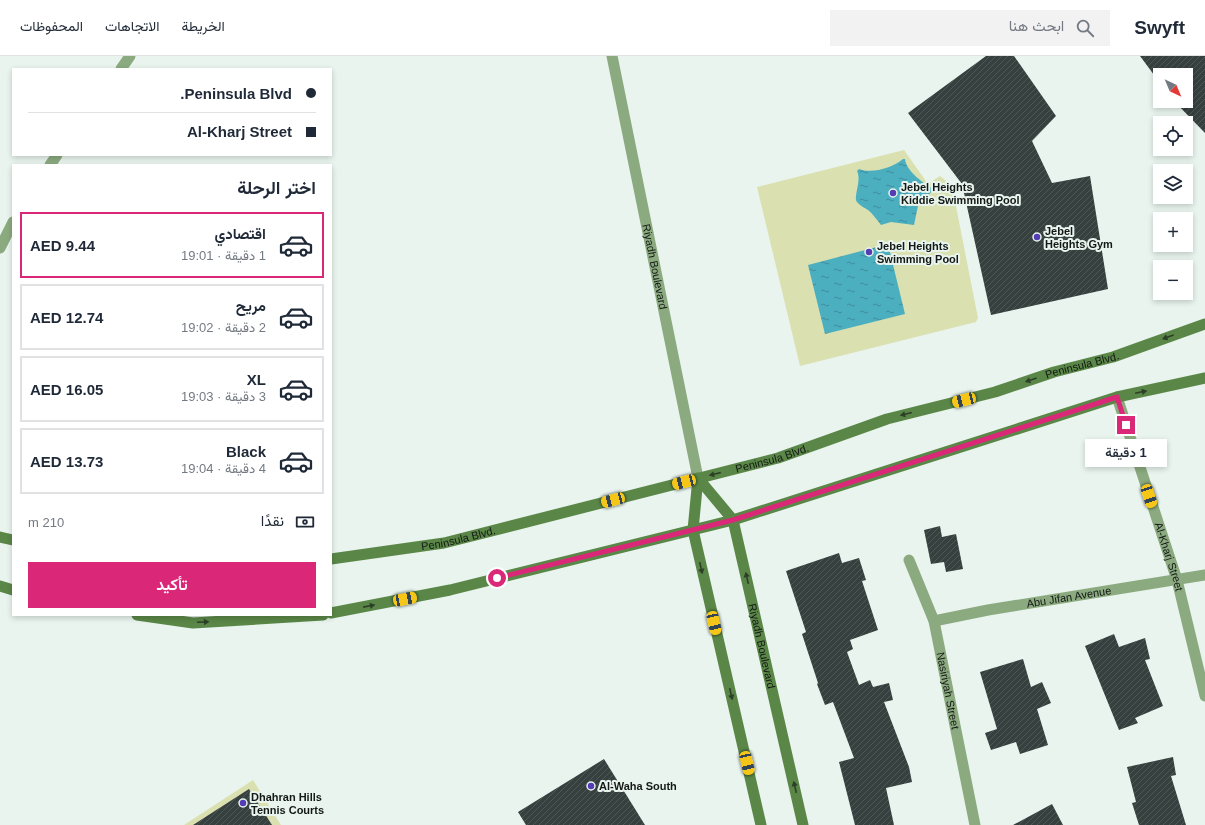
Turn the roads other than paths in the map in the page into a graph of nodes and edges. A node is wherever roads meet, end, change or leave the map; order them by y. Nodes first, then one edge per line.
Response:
1 (130, 56) edge
2 (612, 56) edge
3 (122, 68) edge
4 (12, 224) edge
5 (0, 248) edge
6 (1205, 324) edge
7 (1205, 378) edge
8 (1117, 397) junction
9 (698, 478) junction
10 (733, 520) junction
11 (692, 530) junction
12 (0, 537) edge
13 (12, 540) edge
14 (332, 559) edge
15 (909, 560) dead end
16 (1205, 575) edge
17 (1176, 580) junction
18 (0, 586) edge
19 (12, 590) edge
20 (332, 614) edge
21 (144, 616) edge
22 (307, 616) edge
23 (934, 621) junction
24 (1205, 696) edge
25 (761, 825) edge
26 (803, 825) edge
27 (975, 825) edge

1 - 3 street
2 - 9 street, Riyadh Boulevard
4 - 5 street
6 -> 9 main road, Peninsula Blvd.
8 -> 7 main road
8 - 10 main road
8 - 17 street, Al-Kharj Street
9 - 10 main road, Riyadh Boulevard
9 - 11 main road, Riyadh Boulevard
9 - 14 main road, Peninsula Blvd.
10 - 11 main road
26 -> 10 main road, Riyadh Boulevard
20 -> 11 main road
11 -> 25 main road, Riyadh Boulevard
12 - 13 main road
15 - 23 street, Nasiriyah Street
16 - 17 street, Abu Jifan Avenue
17 - 23 street, Abu Jifan Avenue
17 - 24 street, Al-Kharj Street
18 - 19 main road
21 -> 22 main road
23 - 27 street, Nasiriyah Street

